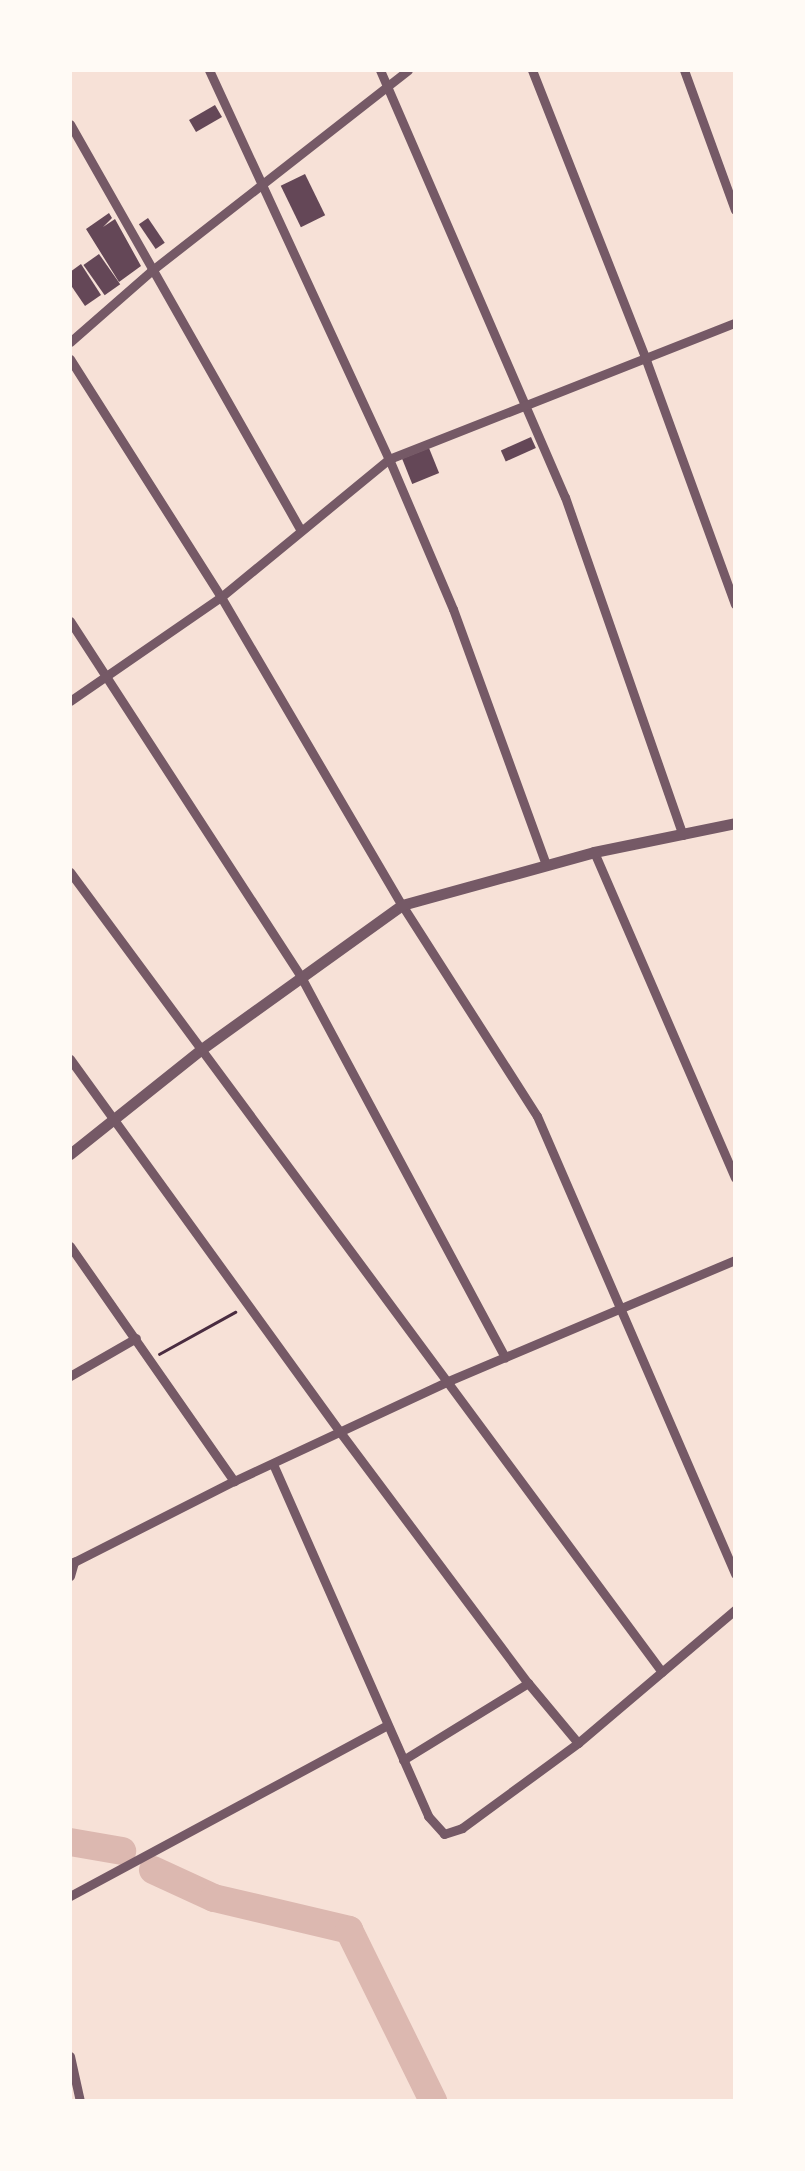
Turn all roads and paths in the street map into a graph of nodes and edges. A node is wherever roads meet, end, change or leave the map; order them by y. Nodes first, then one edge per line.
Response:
1 (209, 70) edge
2 (380, 70) edge
3 (408, 70) edge
4 (532, 70) edge
5 (684, 70) edge
6 (388, 86) junction
7 (70, 124) edge
8 (264, 184) junction
9 (735, 210) edge
10 (151, 271) junction
11 (735, 323) edge
12 (70, 342) edge
13 (70, 359) edge
14 (646, 360) junction
15 (528, 404) junction
16 (389, 459) junction
17 (300, 529) junction
18 (221, 598) junction
19 (735, 604) edge
20 (70, 621) edge
21 (106, 676) junction
22 (70, 702) edge
23 (735, 824) edge
24 (682, 835) junction
25 (594, 852) junction
26 (546, 865) junction
27 (70, 872) edge
28 (402, 905) junction
29 (300, 975) junction
30 (202, 1048) junction
31 (70, 1059) edge
32 (114, 1118) junction
33 (70, 1154) edge
34 (735, 1178) edge
35 (70, 1246) edge
36 (735, 1260) edge
37 (250, 1304) junction
38 (622, 1307) junction
39 (136, 1338) junction
40 (505, 1357) junction
41 (150, 1359) junction
42 (70, 1376) edge
43 (446, 1382) junction
44 (340, 1432) junction
45 (273, 1464) junction
46 (234, 1481) junction
47 (70, 1548) edge
48 (74, 1562) junction
49 (735, 1574) edge
50 (70, 1576) edge
51 (735, 1610) edge
52 (662, 1672) junction
53 (528, 1683) junction
54 (388, 1725) junction
55 (578, 1743) junction
56 (402, 1760) junction
57 (70, 1896) edge
58 (70, 2056) edge
59 (80, 2101) edge

1 - 8 street
2 - 6 street
3 - 6 street
4 - 14 street
5 - 9 street
6 - 8 street
6 - 15 street
7 - 10 street
8 - 10 street
8 - 16 street
10 - 12 street
10 - 17 street
11 - 14 street
13 - 18 street
14 - 15 street
14 - 19 street
15 - 16 street
15 - 24 street
16 - 17 street
16 - 26 street
17 - 18 street
18 - 21 street
18 - 28 street
20 - 21 street
21 - 22 street
21 - 29 street
23 - 24 street
24 - 25 street
25 - 26 street
25 - 34 street
26 - 28 street
27 - 30 street
28 - 29 street
28 - 38 street
29 - 30 street
29 - 40 street
30 - 32 street
30 - 43 street
31 - 32 street
32 - 33 street
32 - 37 street
35 - 39 street
36 - 38 street
37 - 41 path
37 - 44 street
38 - 40 street
38 - 49 street
39 - 41 street
39 - 42 street
40 - 43 street
41 - 46 street
43 - 44 street
43 - 52 street
44 - 45 street
44 - 53 street
45 - 46 street
45 - 54 street
46 - 48 street
47 - 48 street
48 - 50 street
51 - 52 street
52 - 55 street
53 - 55 street
53 - 56 street
54 - 56 street
54 - 57 street
55 - 56 street
58 - 59 street

